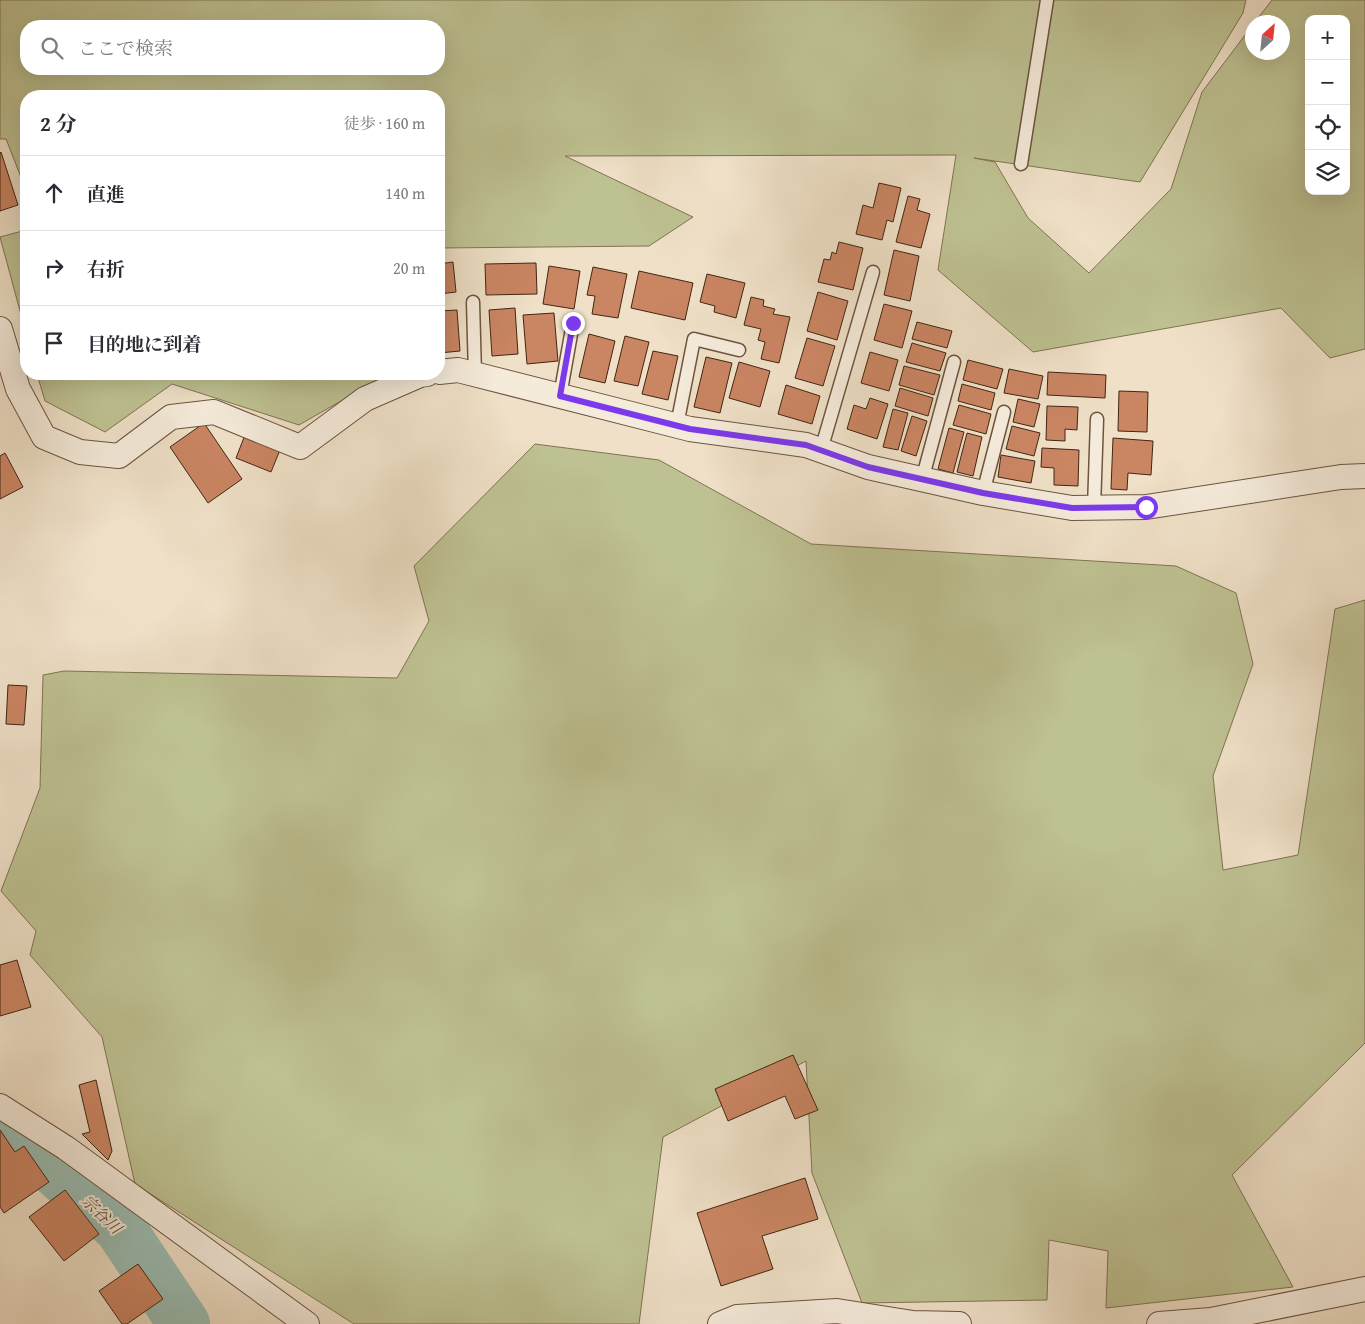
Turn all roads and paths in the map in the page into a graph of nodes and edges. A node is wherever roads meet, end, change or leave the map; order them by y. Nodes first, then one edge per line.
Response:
1 (1047, 0) edge
2 (1021, 164) dead end
3 (872, 272) dead end
4 (473, 302) dead end
5 (573, 323) dead end
6 (0, 329) edge
7 (739, 350) dead end
8 (954, 362) dead end
9 (445, 371) edge
10 (475, 375) junction
11 (407, 380) edge
12 (560, 396) junction
13 (1004, 412) dead end
14 (1097, 419) dead end
15 (677, 425) junction
16 (821, 450) junction
17 (1365, 476) edge
18 (922, 480) junction
19 (983, 493) junction
20 (1094, 508) junction
21 (0, 1106) edge
22 (1365, 1289) edge
23 (306, 1324) edge
24 (720, 1324) edge
25 (959, 1324) edge
26 (1159, 1324) edge

1 - 2 lane
3 - 16 lane
4 - 10 lane
5 - 12 lane
6 - 11 street
7 - 15 lane
8 - 18 lane
9 - 10 street
10 - 12 street
12 - 15 street
13 - 19 lane
14 - 20 lane
15 - 16 street
16 - 18 street
17 - 20 street
18 - 19 street
19 - 20 street
21 - 23 street
22 - 26 street
24 - 25 street

